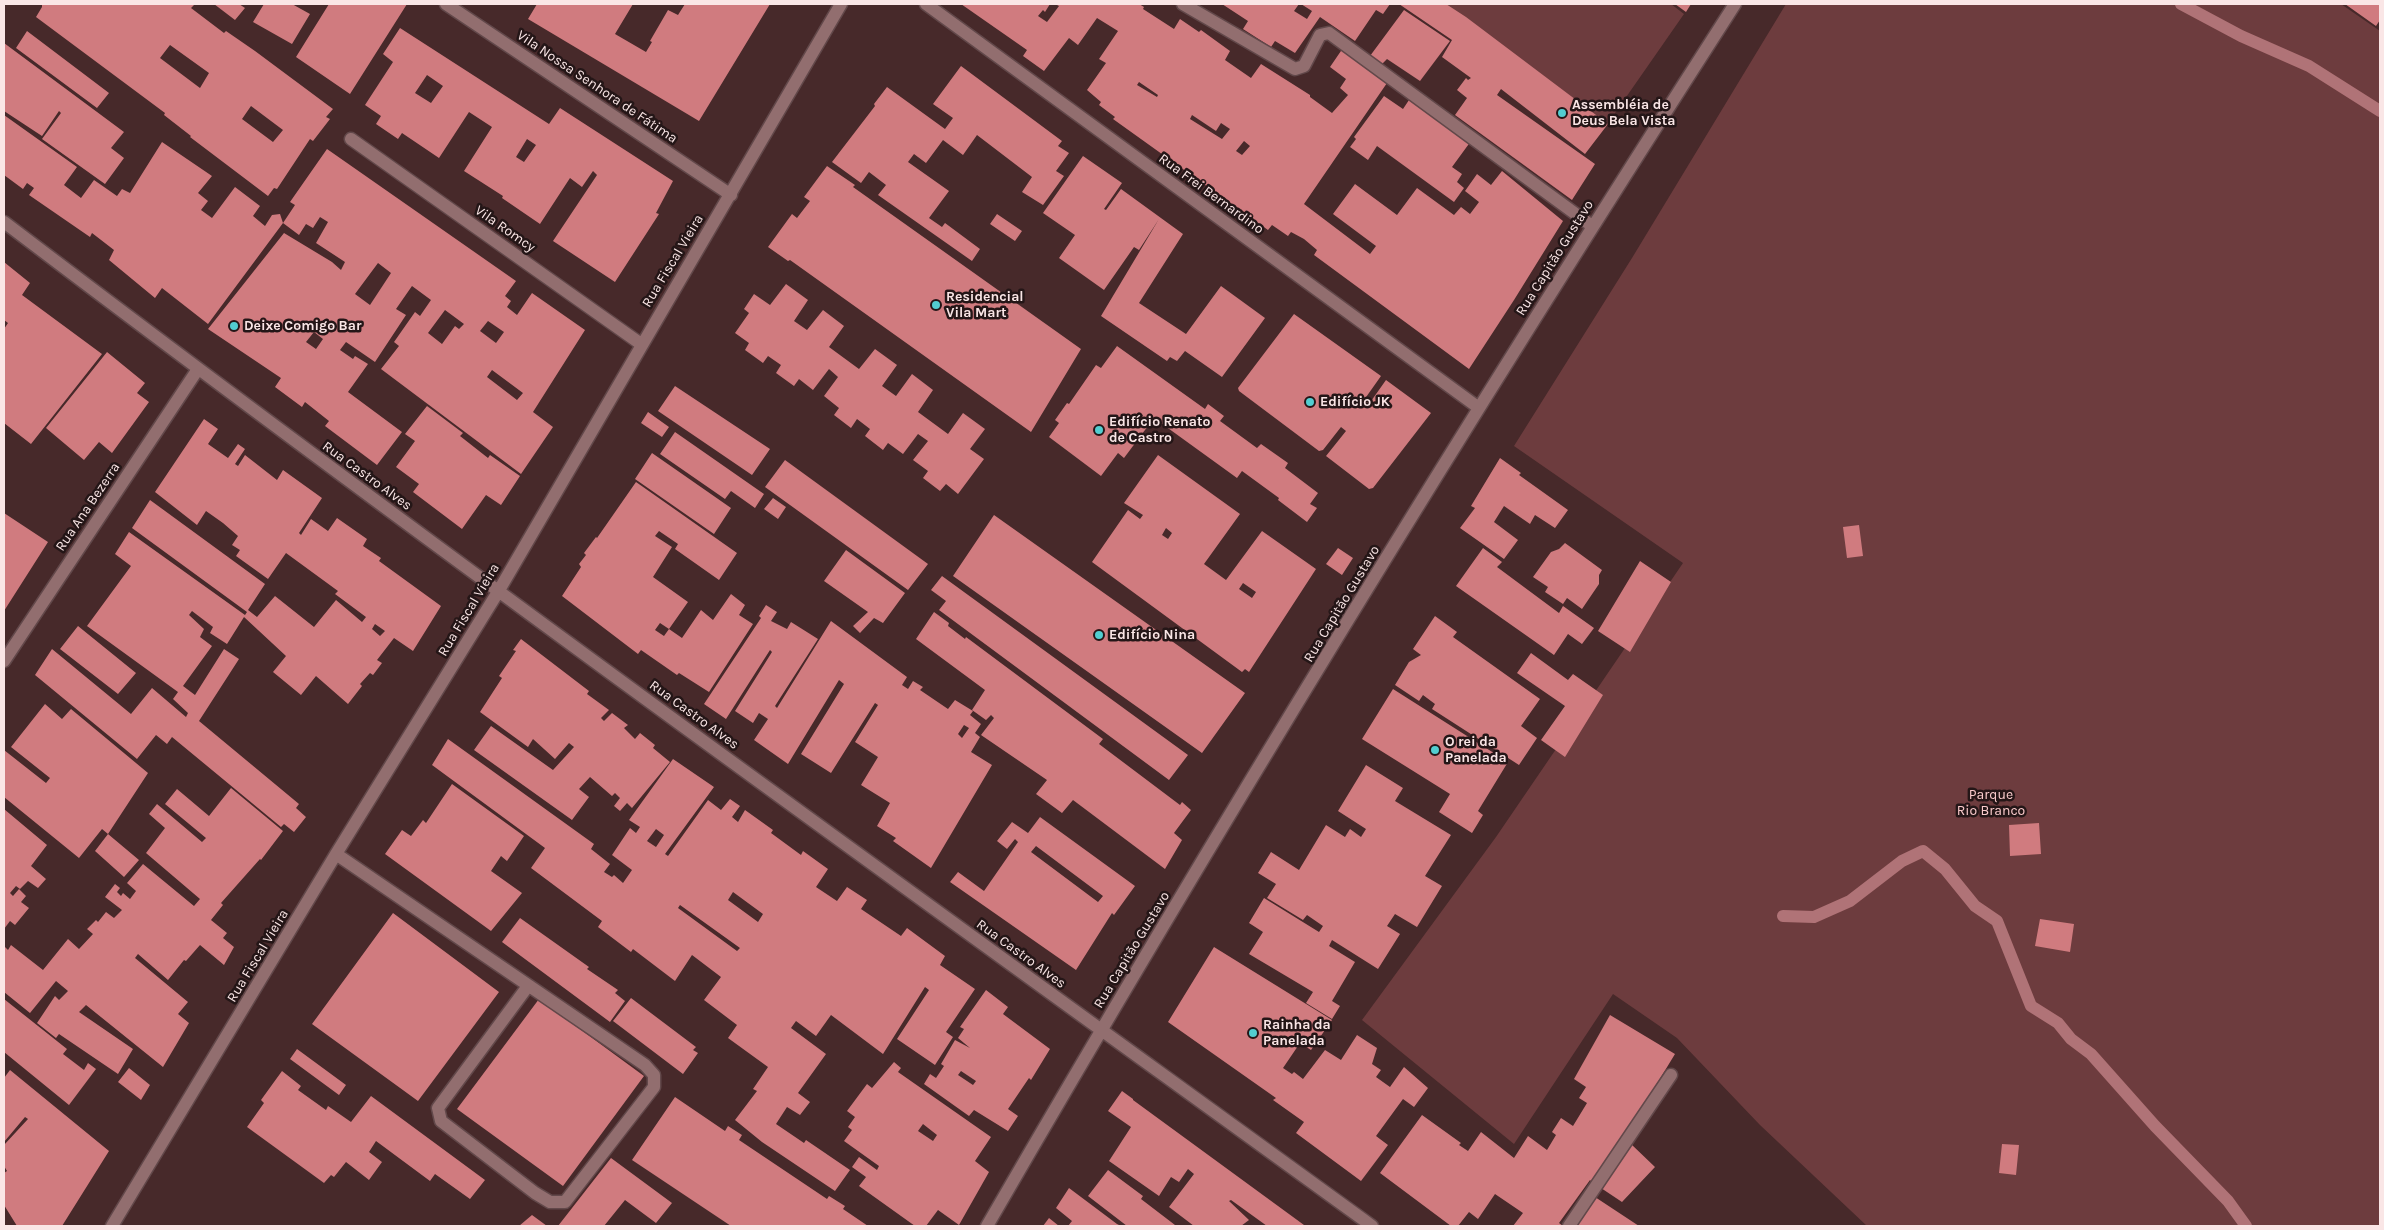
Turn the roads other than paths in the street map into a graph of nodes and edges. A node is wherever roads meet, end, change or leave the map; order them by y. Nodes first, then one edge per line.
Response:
1 (446, 4) edge
2 (841, 4) edge
3 (926, 4) edge
4 (1184, 4) edge
5 (1735, 4) edge
6 (351, 139) dead end
7 (731, 195) junction
8 (4, 222) edge
9 (1592, 226) junction
10 (641, 344) junction
11 (198, 369) junction
12 (1479, 408) junction
13 (498, 592) junction
14 (4, 661) edge
15 (336, 854) junction
16 (528, 986) junction
17 (1101, 1030) junction
18 (1672, 1075) dead end
19 (112, 1226) edge
20 (987, 1226) edge
21 (1372, 1226) edge
22 (1569, 1226) edge

1 - 7 street, Vila Nossa Senhora de Fátima
2 - 7 street, Rua Fiscal Vieira
3 - 12 street, Rua Frei Bernardino
4 - 9 street
5 - 9 street, Rua Capitão Gustavo
6 - 10 street, Vila Romcy
7 - 10 street, Rua Fiscal Vieira
8 - 11 street, Rua Castro Alves
9 - 12 street, Rua Capitão Gustavo
10 - 13 street, Rua Fiscal Vieira
11 - 13 street, Rua Castro Alves
11 - 14 street, Rua Ana Bezerra
12 - 17 street, Rua Capitão Gustavo
13 - 15 street, Rua Fiscal Vieira
13 - 17 street, Rua Castro Alves
15 - 16 street
15 - 19 street, Rua Fiscal Vieira
16 - 16 street
17 - 20 street, Rua Capitão Gustavo
17 - 21 street, Rua Castro Alves
18 - 22 street

